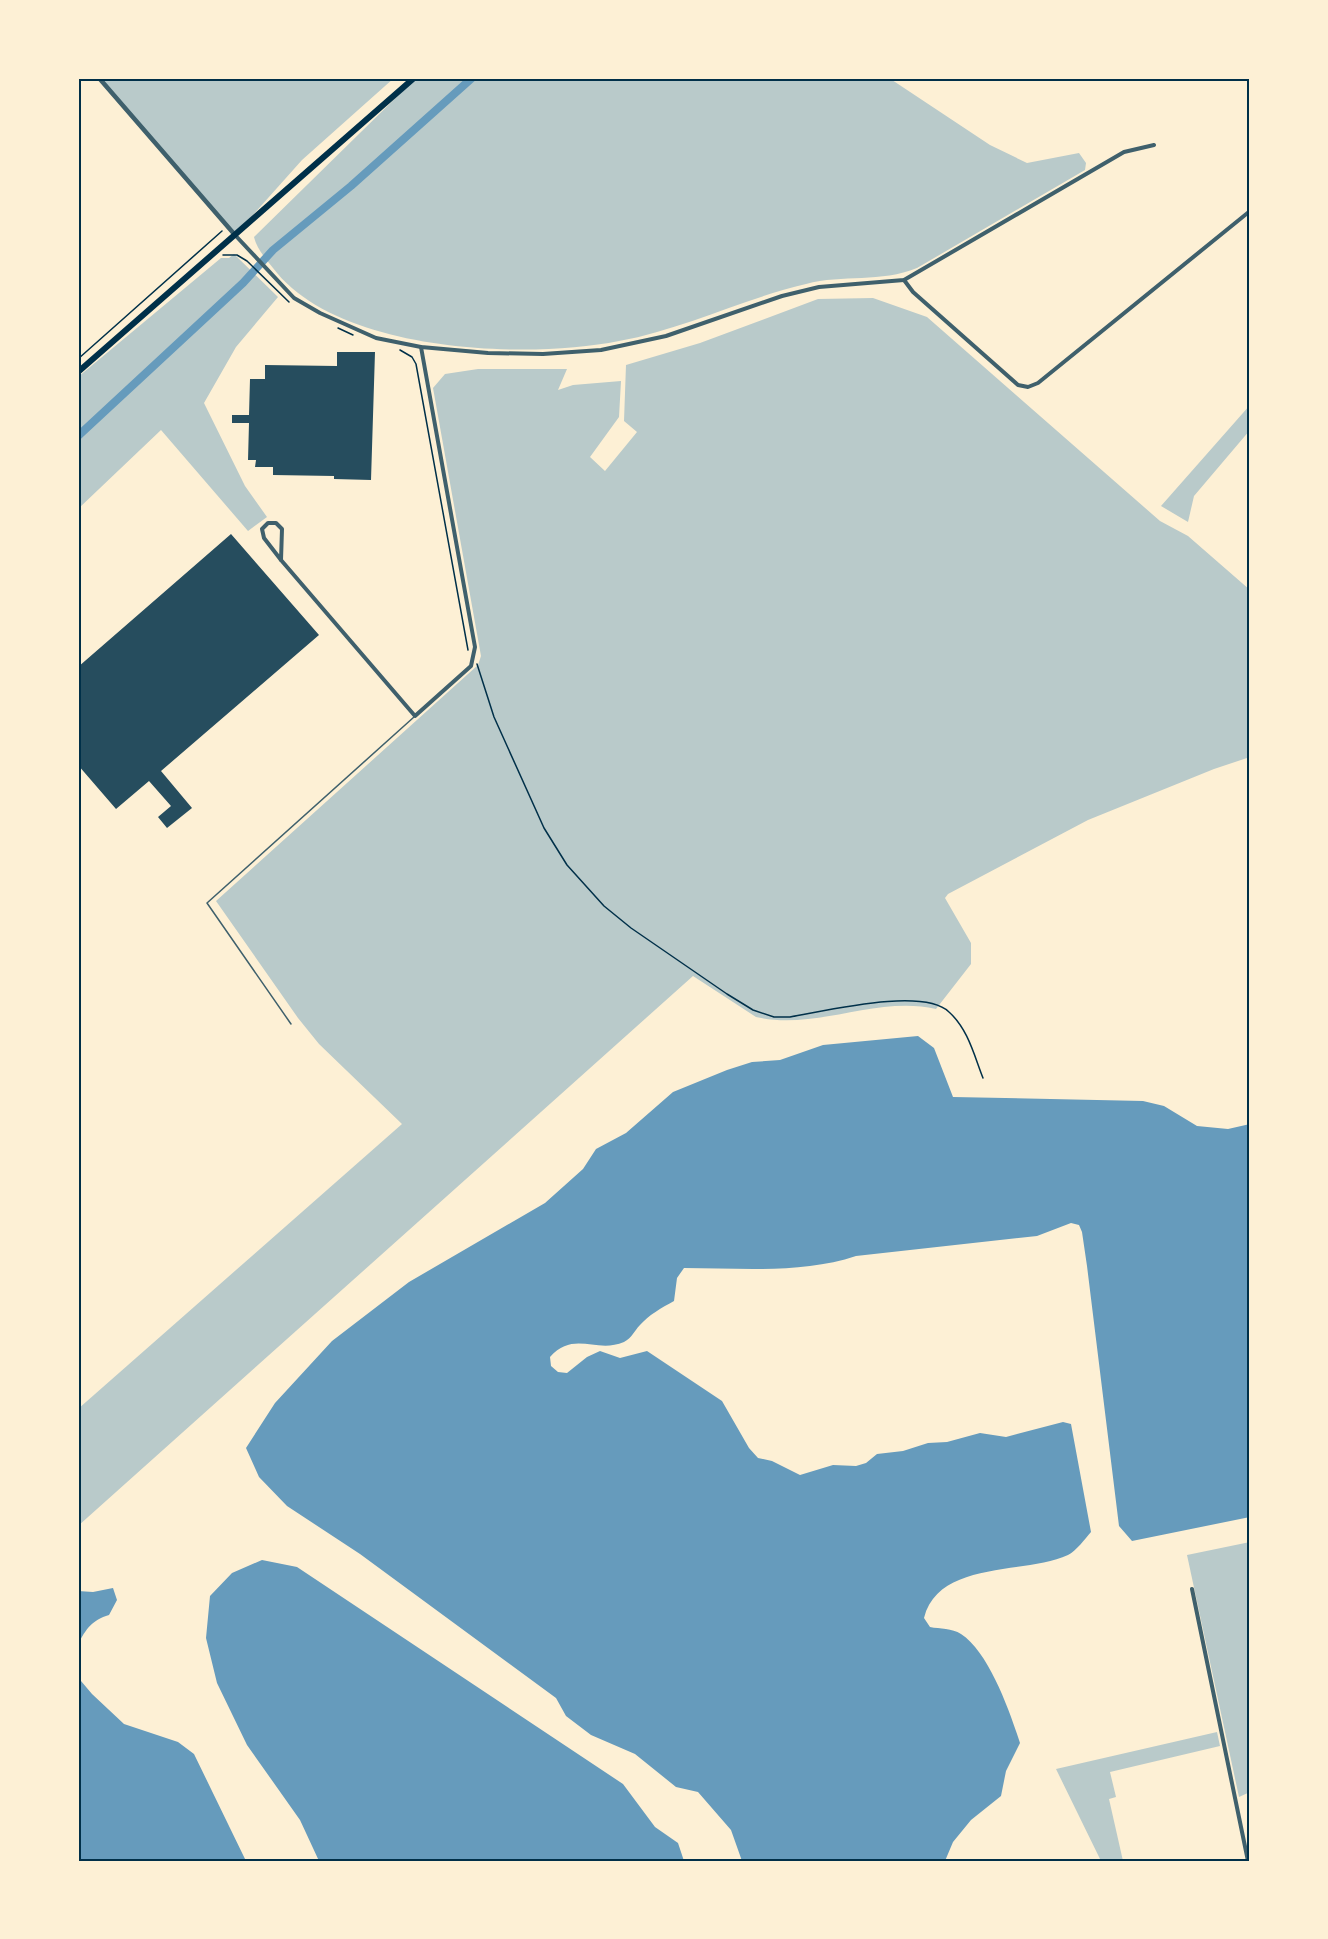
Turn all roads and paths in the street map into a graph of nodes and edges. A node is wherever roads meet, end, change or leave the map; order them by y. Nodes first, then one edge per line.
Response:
1 (99, 78) edge
2 (414, 78) edge
3 (1154, 145) dead end
4 (1250, 211) edge
5 (227, 226) junction
6 (235, 235) junction
7 (218, 249) junction
8 (264, 280) dead end
9 (904, 280) junction
10 (422, 347) junction
11 (78, 359) edge
12 (415, 362) dead end
13 (78, 372) edge
14 (281, 560) junction
15 (474, 658) junction
16 (415, 716) junction
17 (291, 1024) dead end
18 (982, 1078) dead end
19 (1192, 1589) dead end
20 (1248, 1861) edge

1 - 5 street
2 - 6 main road
3 - 9 street
4 - 9 street
5 - 6 street
5 - 11 path
6 - 7 main road
6 - 10 street
7 - 8 path
7 - 13 main road
9 - 10 street
10 - 15 street
12 - 15 path
14 - 14 street
14 - 16 street
15 - 16 street
15 - 18 path
16 - 17 lane
19 - 20 street

